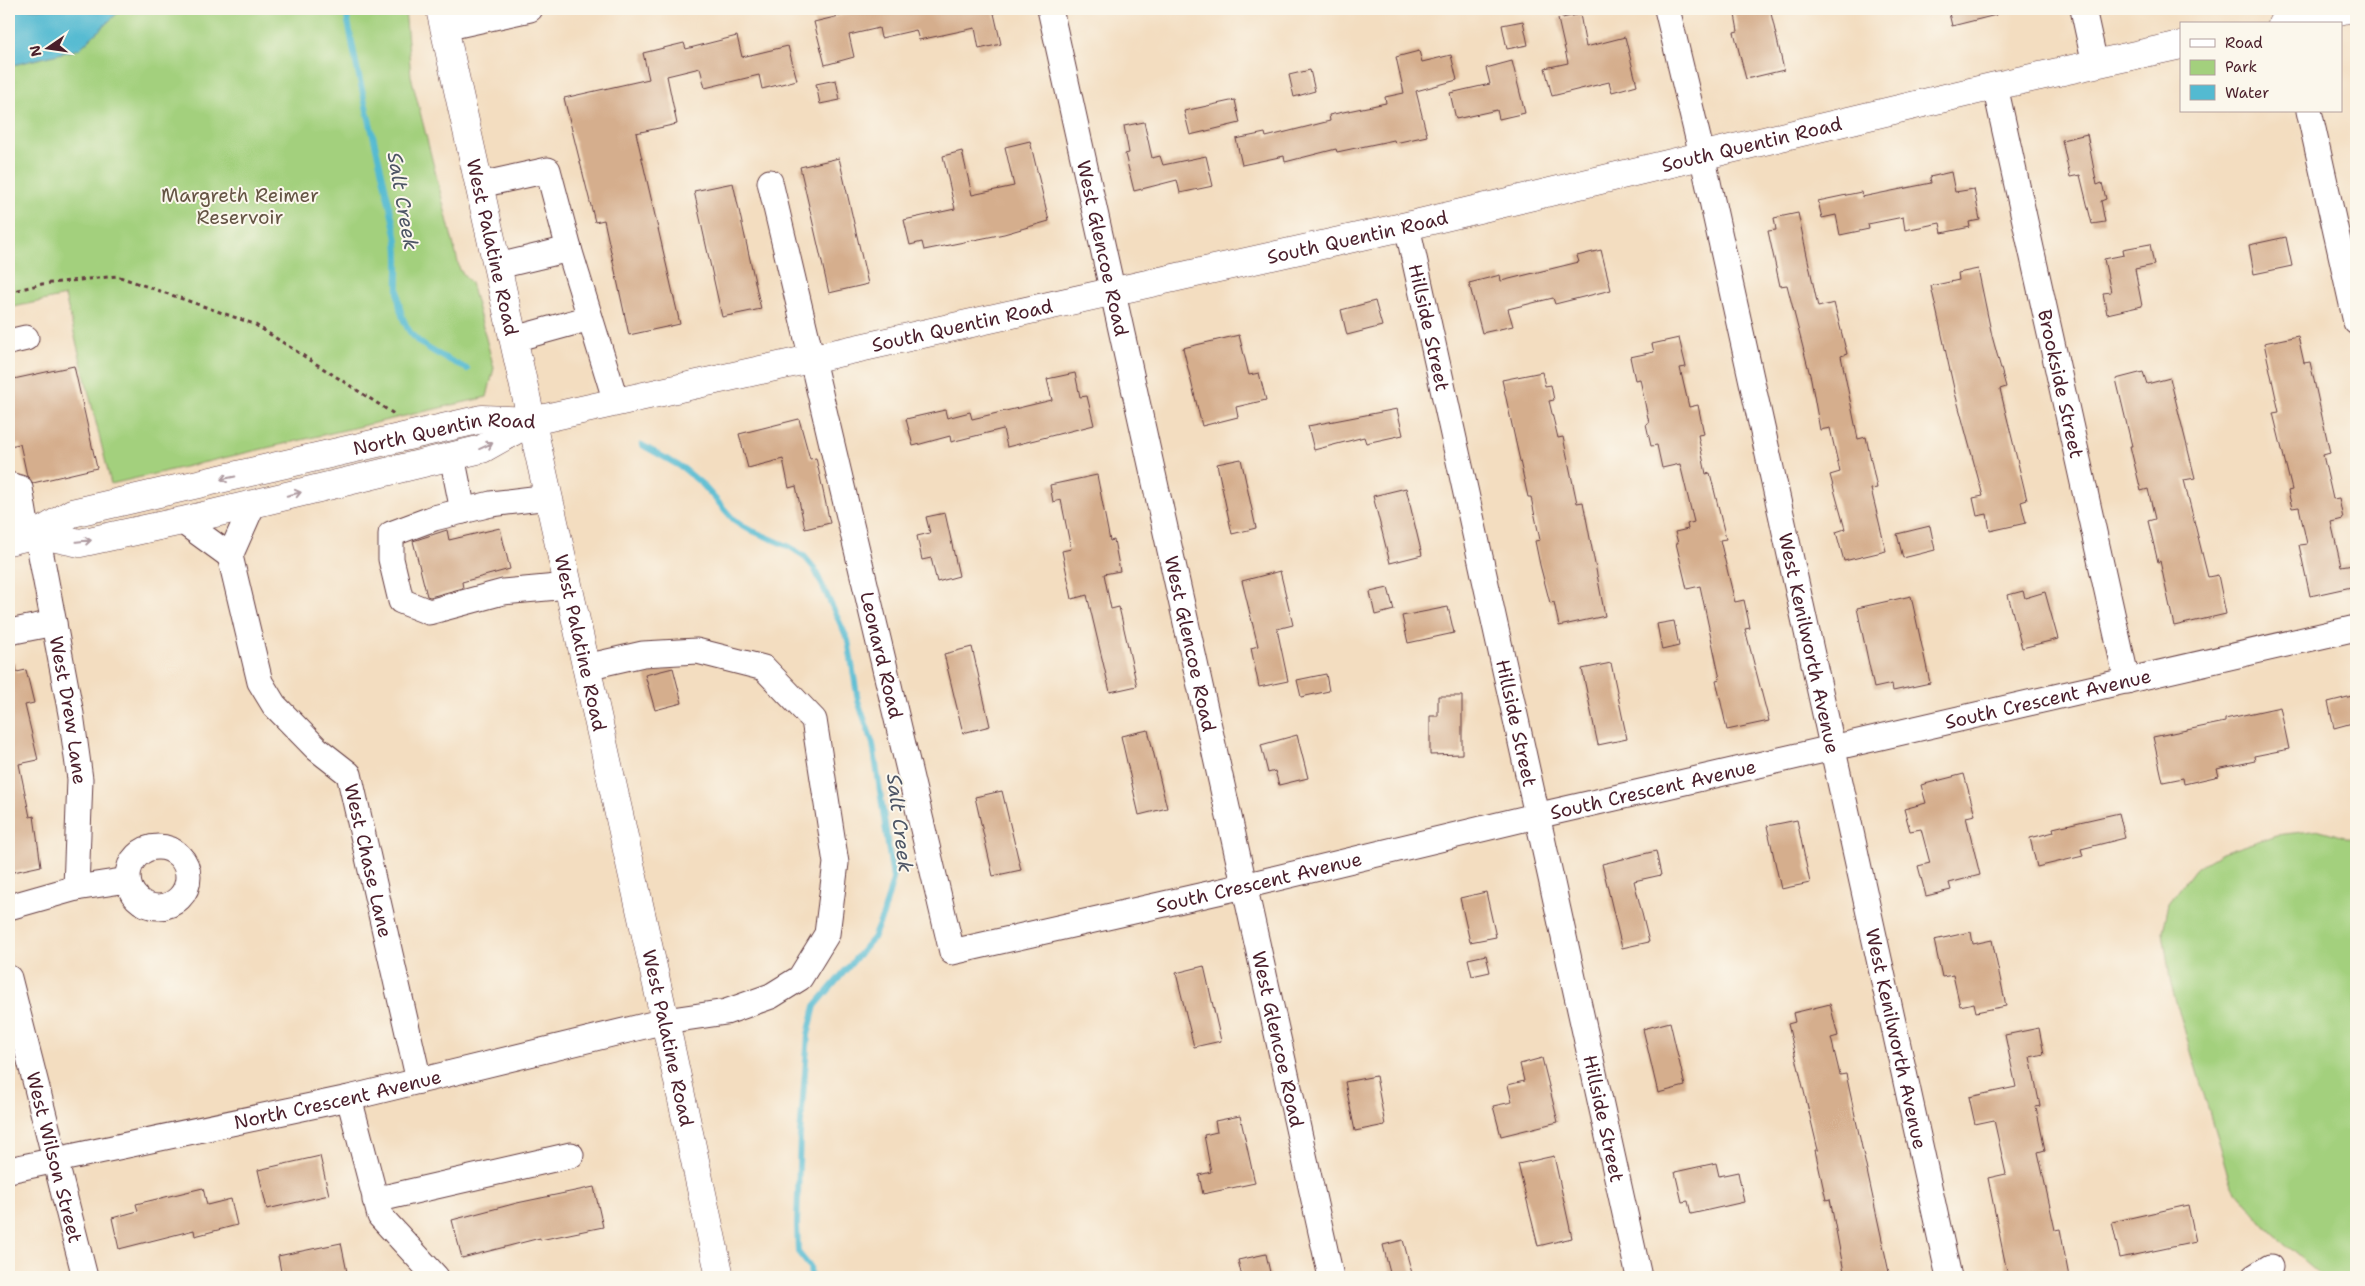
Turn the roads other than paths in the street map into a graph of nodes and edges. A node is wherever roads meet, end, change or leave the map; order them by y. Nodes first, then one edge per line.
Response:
1 (530, 9) edge
2 (1050, 9) edge
3 (1667, 9) edge
4 (2083, 9) edge
5 (2347, 9) edge
6 (442, 18) edge
7 (2291, 22) edge
8 (2180, 46) edge
9 (2095, 64) junction
10 (1995, 86) junction
11 (2309, 112) edge
12 (1702, 155) junction
13 (770, 182) dead end
14 (480, 185) junction
15 (1407, 226) junction
16 (569, 249) junction
17 (498, 266) junction
18 (1113, 292) junction
19 (590, 318) junction
20 (2356, 322) edge
21 (514, 339) junction
22 (812, 359) junction
23 (616, 402) junction
24 (532, 421) junction
25 (452, 456) junction
26 (9, 485) edge
27 (549, 497) junction
28 (253, 504) junction
29 (463, 511) junction
30 (182, 521) junction
31 (24, 537) edge
32 (230, 556) junction
33 (568, 586) junction
34 (54, 623) junction
35 (2356, 628) edge
36 (9, 632) edge
37 (586, 667) junction
38 (2126, 681) junction
39 (1832, 748) junction
40 (1536, 816) junction
41 (128, 880) dead end
42 (1244, 886) junction
43 (76, 888) junction
44 (9, 907) edge
45 (952, 952) joint
46 (9, 978) edge
47 (665, 1021) junction
48 (419, 1081) junction
49 (349, 1098) junction
50 (571, 1154) dead end
51 (55, 1158) junction
52 (9, 1170) edge
53 (375, 1200) junction
54 (86, 1277) edge
55 (436, 1277) edge
56 (720, 1277) edge
57 (1331, 1277) edge
58 (1639, 1277) edge
59 (1949, 1277) edge

1 - 6 street
2 - 18 street, West Glencoe Road
3 - 12 street, West Kenilworth Avenue
4 - 9 street
5 - 7 main road
6 - 14 main road, West Palatine Road
8 - 9 main road, South Quentin Road
9 - 10 main road, South Quentin Road
10 - 12 main road, South Quentin Road
10 - 38 street, Brookside Street
11 - 20 street
12 - 15 main road, South Quentin Road
12 - 39 street, West Kenilworth Avenue
13 - 22 street, Leonard Road
14 - 16 street
14 - 17 main road, West Palatine Road
15 - 18 main road, South Quentin Road
15 - 40 street, Hillside Street
16 - 17 street
16 - 19 street
17 - 21 main road, West Palatine Road
18 - 22 main road, South Quentin Road
18 - 42 street, West Glencoe Road
19 - 21 street
19 - 23 street
21 - 24 main road, West Palatine Road
22 - 23 main road, South Quentin Road
22 - 45 street, Leonard Road
23 - 24 main road, South Quentin Road
25 -> 24 main road, North Quentin Road
24 - 27 main road, West Palatine Road
24 -> 31 main road, North Quentin Road
28 -> 25 main road, North Quentin Road
25 - 29 street
26 - 31 street, West Drew Lane
27 - 29 street
27 - 33 main road, West Palatine Road
28 - 30 main road, North Quentin Road
28 - 32 street
29 - 33 street
31 -> 30 main road, North Quentin Road
30 - 32 street
31 - 34 street, West Drew Lane
32 - 48 street, West Chase Lane
33 - 37 main road, West Palatine Road
34 - 36 street
34 - 43 street, West Drew Lane
35 - 38 street, South Crescent Avenue
37 - 47 main road, West Palatine Road
37 - 47 street, North Crescent Avenue
38 - 39 street, South Crescent Avenue
39 - 40 street, South Crescent Avenue
39 - 59 street, West Kenilworth Avenue
40 - 42 street, South Crescent Avenue
40 - 58 street, Hillside Street
41 - 43 street
42 - 45 street, South Crescent Avenue
42 - 57 street, West Glencoe Road
43 - 44 street
46 - 51 street, West Wilson Street
47 - 48 street, North Crescent Avenue
47 - 56 main road, West Palatine Road
48 - 49 street, North Crescent Avenue
49 - 51 street, North Crescent Avenue
49 - 53 street
50 - 53 street
51 - 52 street, North Crescent Avenue
51 - 54 street, West Wilson Street
53 - 55 street

